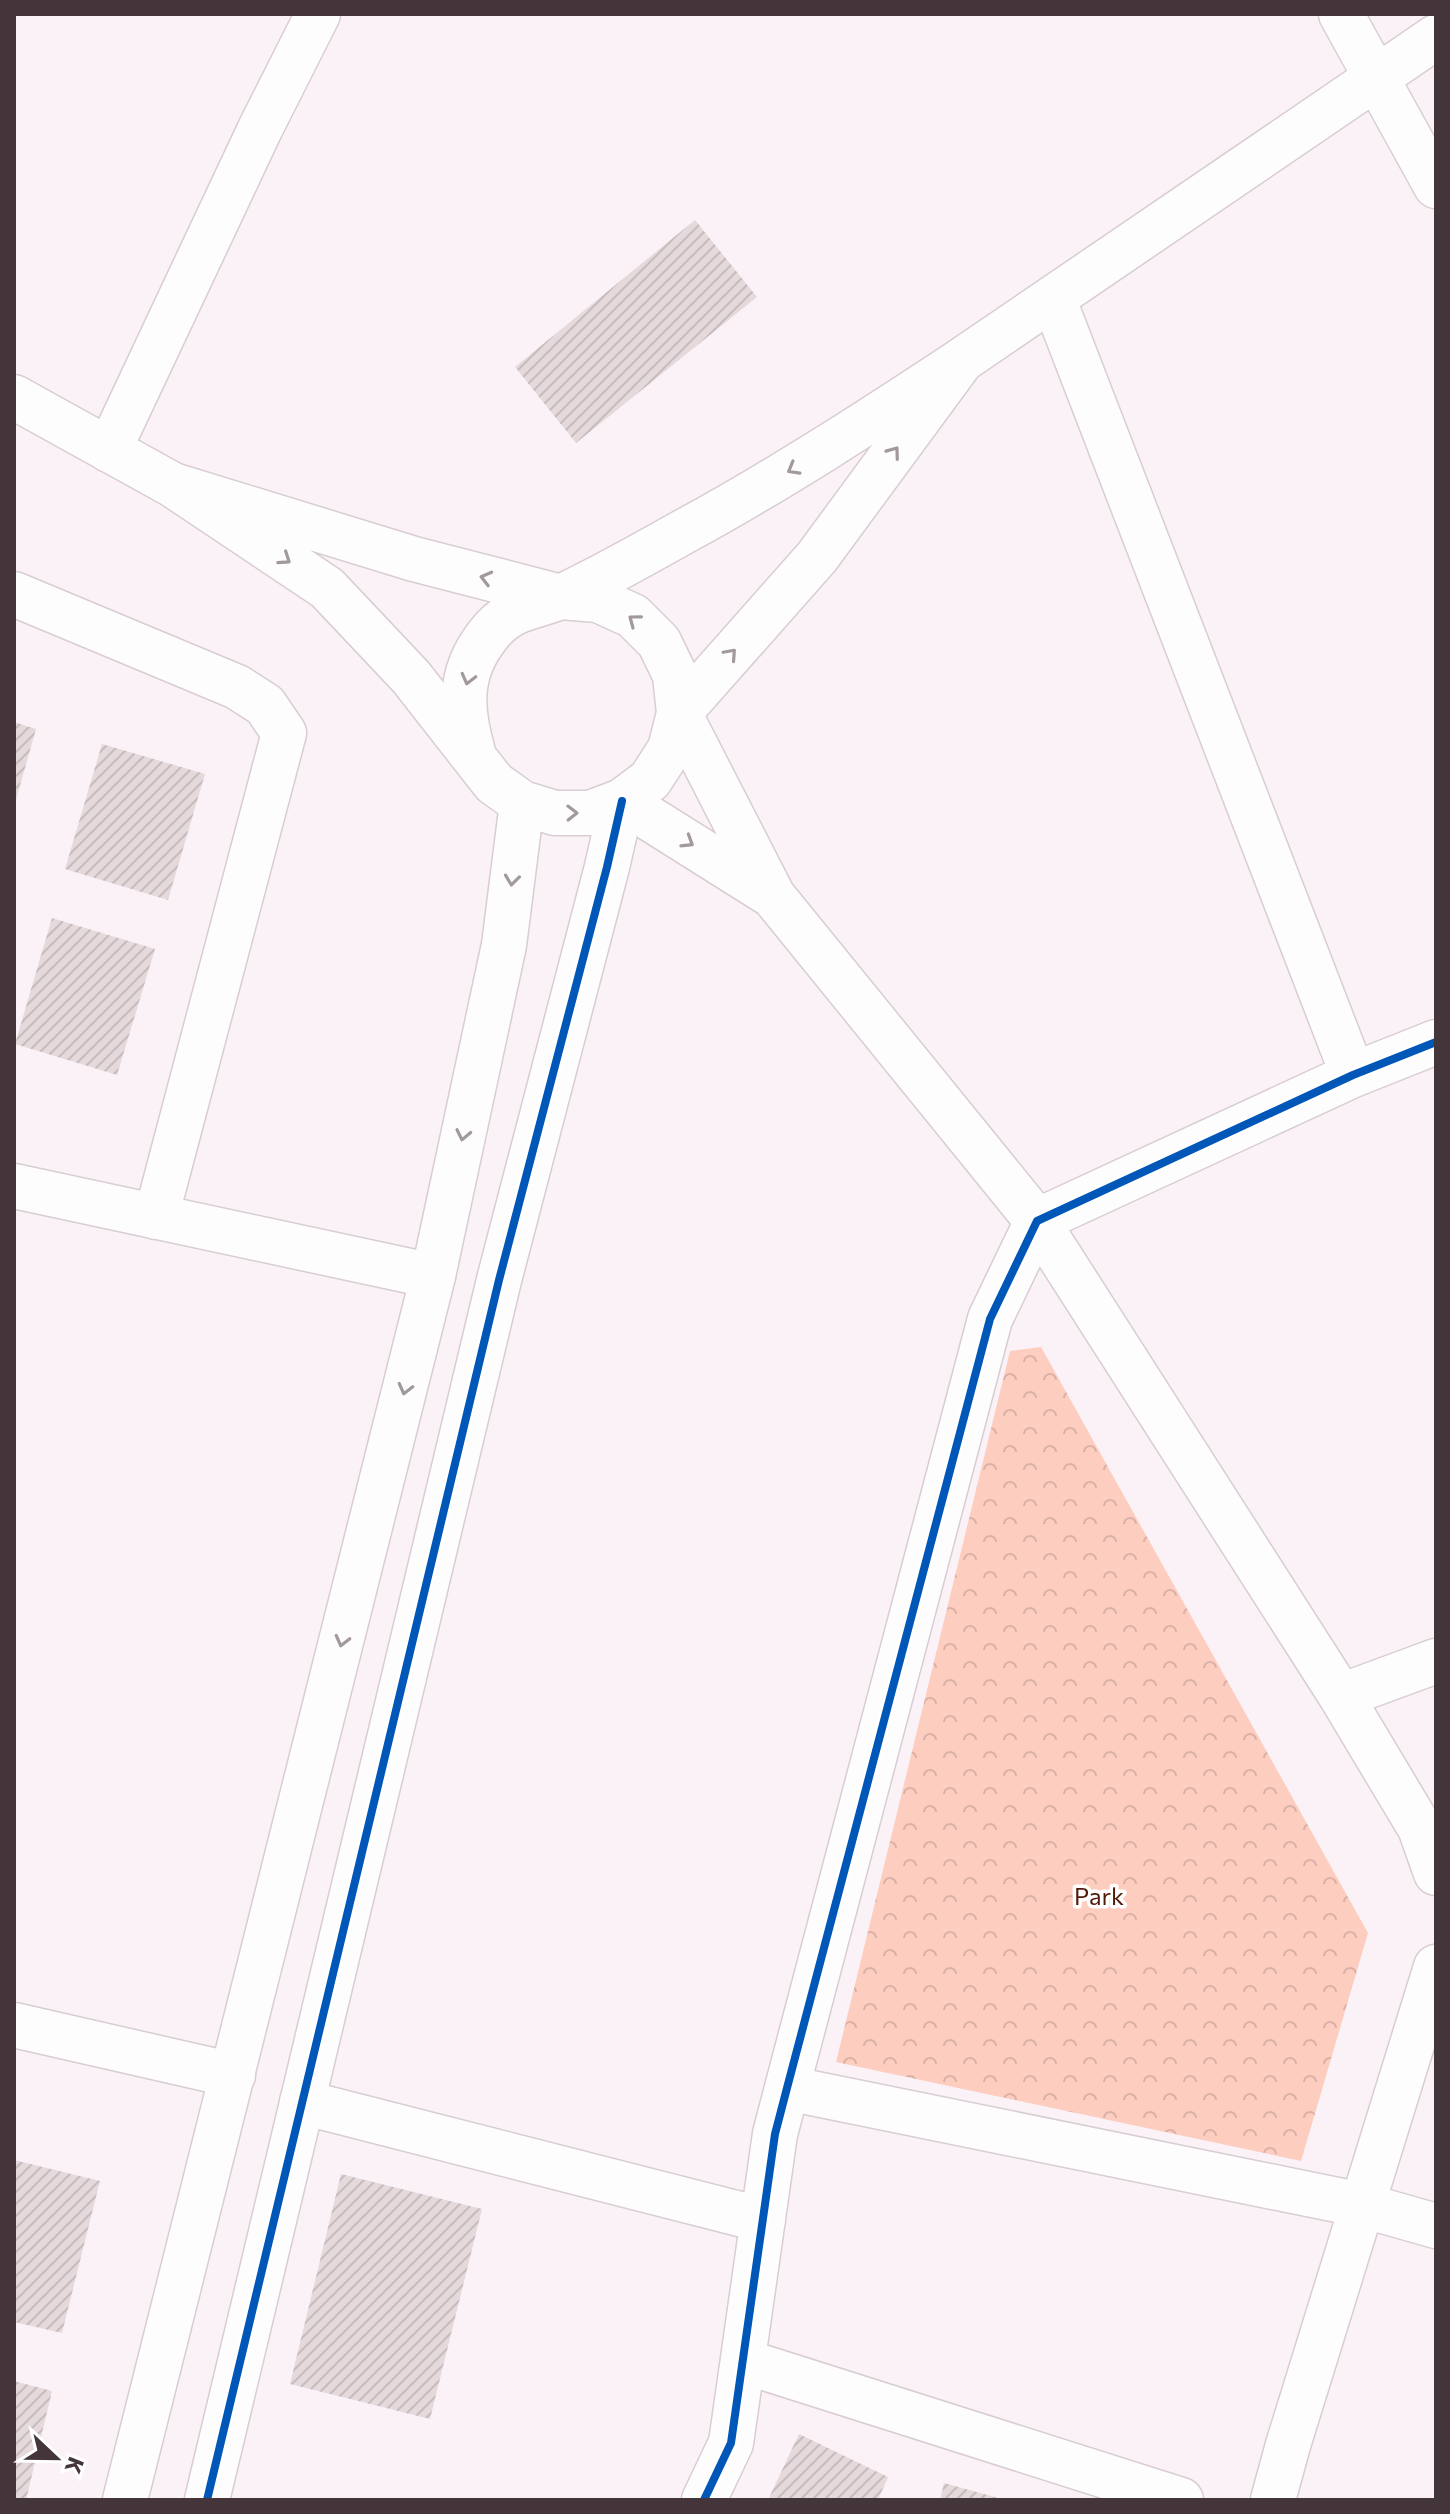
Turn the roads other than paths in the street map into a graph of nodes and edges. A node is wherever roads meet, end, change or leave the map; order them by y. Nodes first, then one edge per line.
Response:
1 (318, 14) edge
2 (1341, 14) edge
3 (1436, 37) edge
4 (1378, 77) junction
5 (1436, 186) edge
6 (1053, 298) junction
7 (962, 360) junction
8 (14, 397) edge
9 (109, 450) junction
10 (173, 485) junction
11 (14, 594) edge
12 (561, 597) junction
13 (679, 713) junction
14 (473, 754) junction
15 (622, 801) junction
16 (522, 803) junction
17 (773, 896) junction
18 (1436, 1042) edge
19 (1353, 1075) junction
20 (14, 1186) edge
21 (156, 1217) junction
22 (1037, 1221) junction
23 (433, 1276) junction
24 (1436, 1661) edge
25 (1341, 1696) junction
26 (1436, 1873) edge
27 (1436, 1967) edge
28 (14, 2025) edge
29 (233, 2075) junction
30 (787, 2088) junction
31 (302, 2102) junction
32 (1362, 2205) junction
33 (763, 2220) junction
34 (1436, 2226) edge
35 (743, 2361) junction
36 (125, 2500) edge
37 (207, 2500) edge
38 (704, 2500) edge
39 (1181, 2500) edge
40 (1273, 2500) edge

1 - 9 street
2 - 4 street
3 - 4 street
4 - 5 street
4 - 6 street
6 - 7 street
6 - 19 street
7 -> 12 street
13 -> 7 street
8 - 9 street
9 - 10 street
12 -> 10 street
10 -> 14 street
11 - 21 street
13 -> 12 street
12 -> 14 street
13 - 15 street
13 - 17 street
14 - 16 street
16 -> 15 street
15 -> 17 street
15 - 31 street
16 -> 23 street
17 - 22 street
18 - 19 street
19 - 22 street
20 - 21 street
21 - 23 street
22 - 25 street
22 - 30 street
23 -> 29 street
24 - 25 street
25 - 26 street
27 - 32 street
28 - 29 street
29 - 36 street
30 - 32 street
30 - 33 street
31 - 33 street
31 - 37 street
32 - 34 street
32 - 40 street
33 - 35 street
35 - 38 street
35 - 39 street

